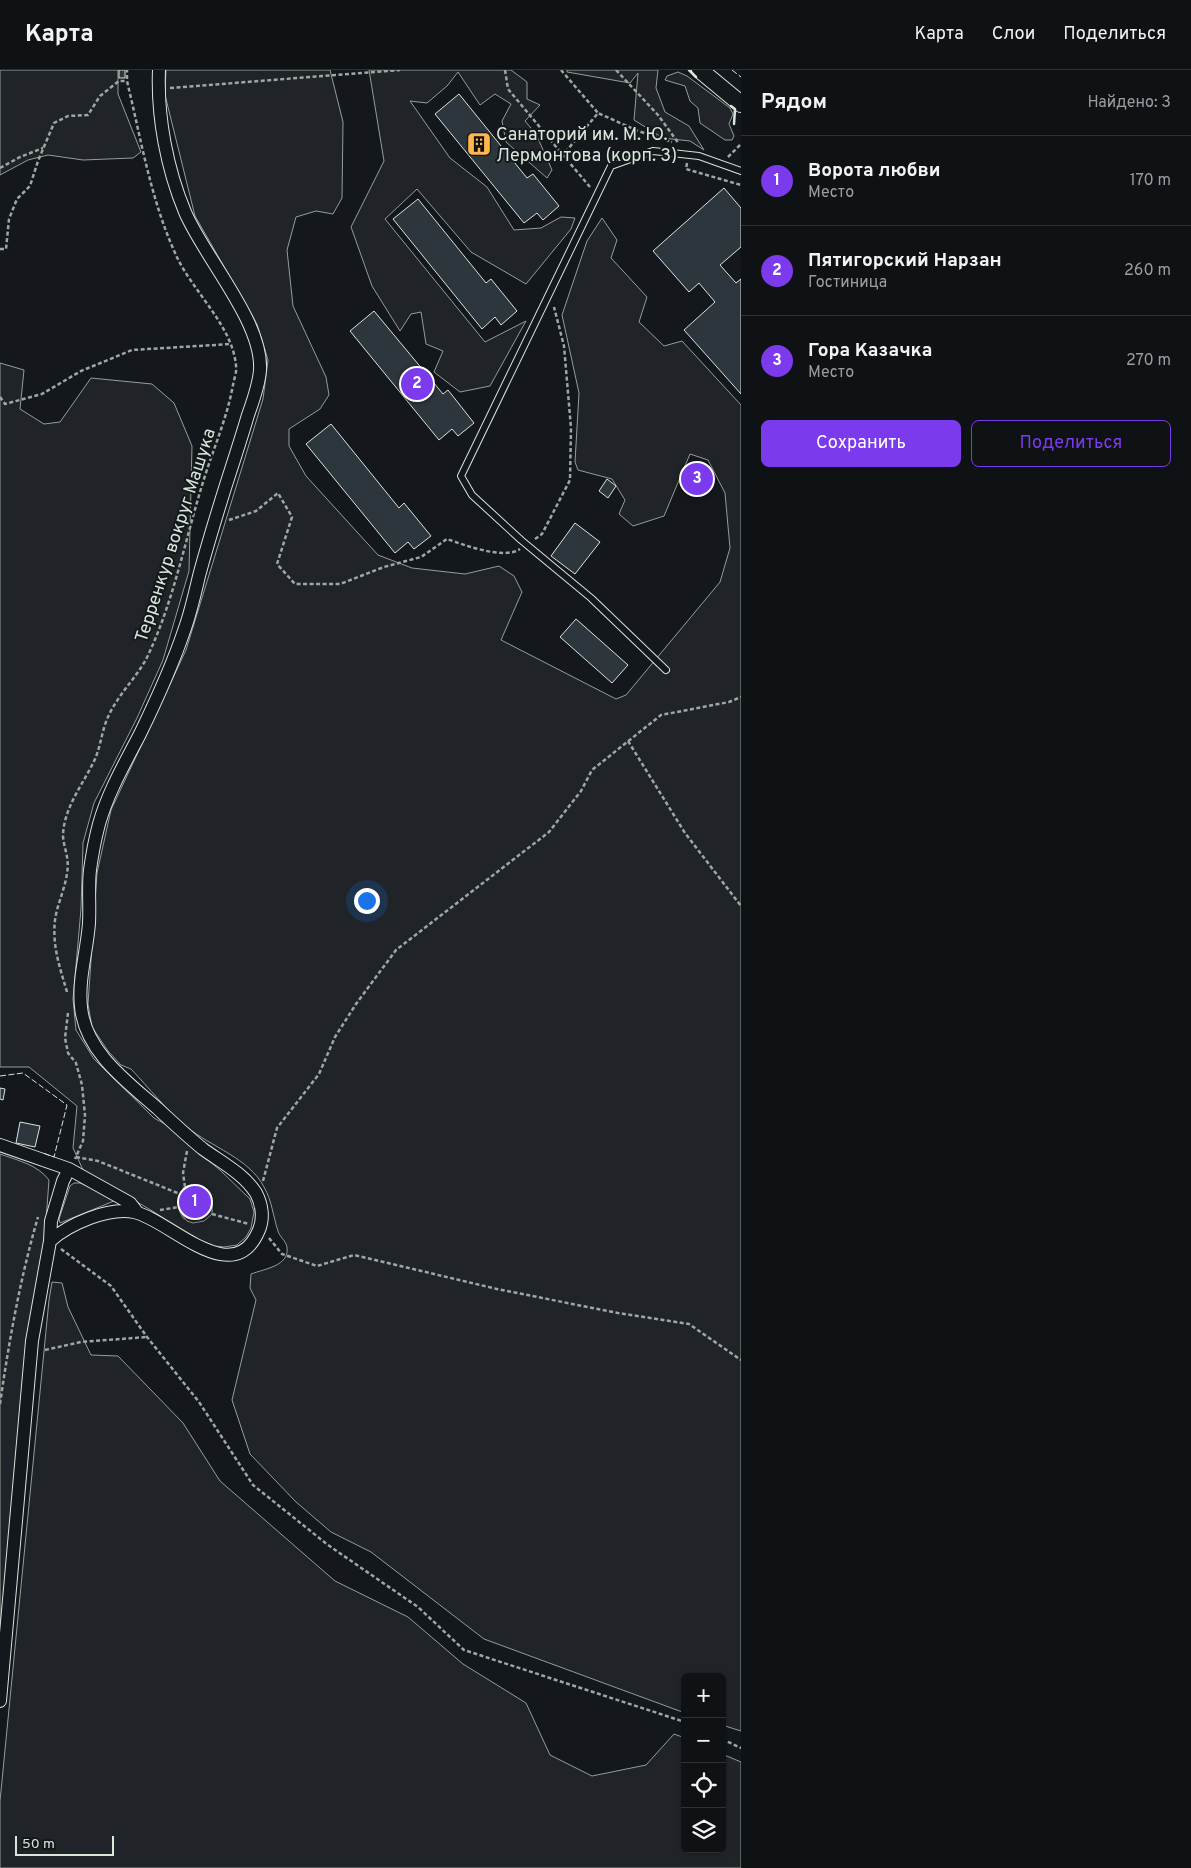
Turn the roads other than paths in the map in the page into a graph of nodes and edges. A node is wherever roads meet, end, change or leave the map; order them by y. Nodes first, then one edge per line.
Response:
1 (159, 70) edge
2 (700, 70) edge
3 (741, 104) edge
4 (741, 171) edge
5 (666, 670) dead end
6 (0, 1145) edge
7 (69, 1169) junction
8 (137, 1212) junction
9 (50, 1241) junction
10 (0, 1701) edge

1 - 8 street
2 - 3 street
4 - 5 lane
6 - 7 street
7 - 8 street
7 - 9 street
8 - 9 street
9 - 10 street

